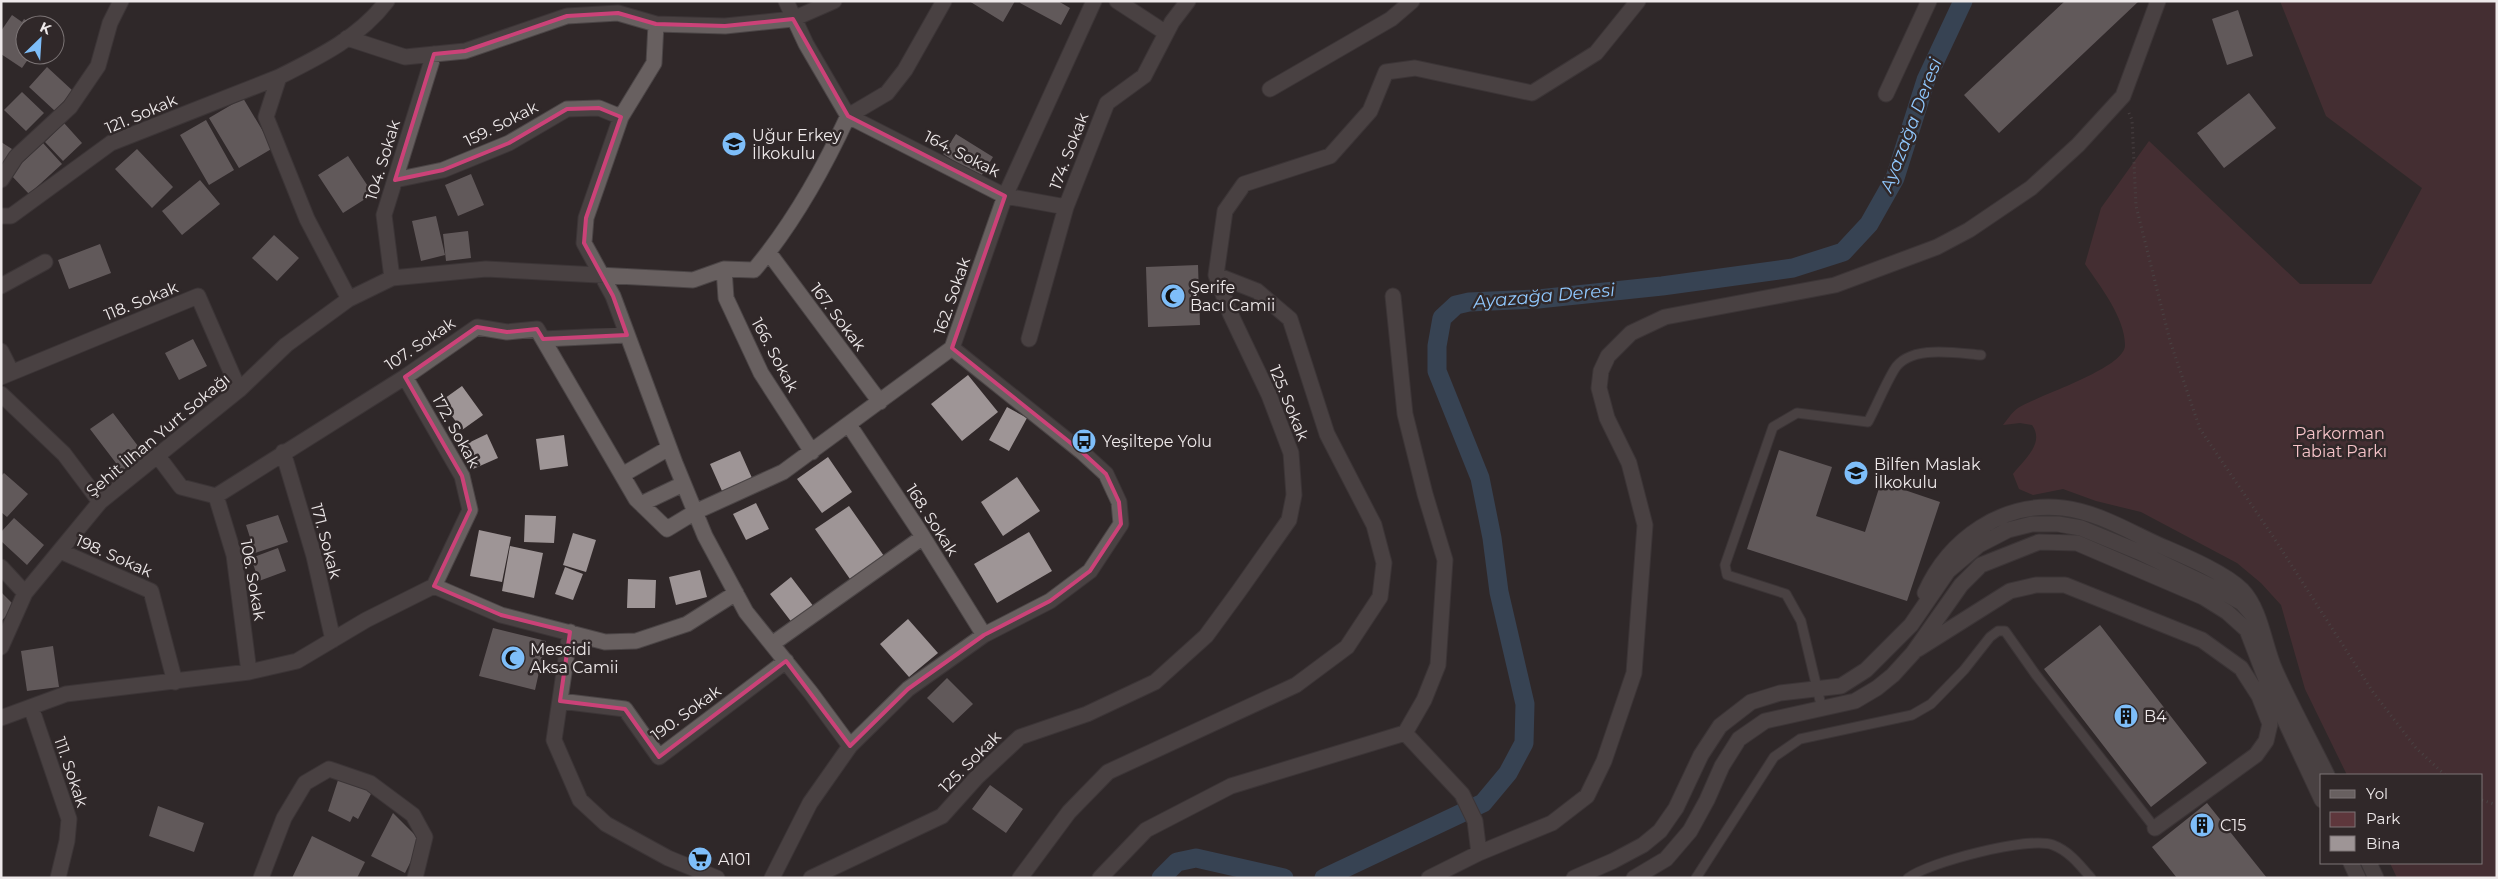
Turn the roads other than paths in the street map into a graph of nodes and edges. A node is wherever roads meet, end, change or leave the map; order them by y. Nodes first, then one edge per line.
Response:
1 (121, 1) edge
2 (387, 1) edge
3 (786, 1) edge
4 (834, 1) edge
5 (944, 1) edge
6 (1094, 1) edge
7 (1116, 1) edge
8 (1188, 1) edge
9 (1412, 1) edge
10 (1638, 1) edge
11 (1929, 1) edge
12 (2158, 1) edge
13 (566, 9) edge
14 (793, 18) junction
15 (656, 24) junction
16 (1166, 33) junction
17 (347, 38) junction
18 (434, 54) junction
19 (279, 77) junction
20 (1270, 89) dead end
21 (1886, 94) dead end
22 (848, 116) junction
23 (621, 117) junction
24 (1, 180) edge
25 (395, 180) junction
26 (1005, 196) junction
27 (1066, 207) junction
28 (1, 216) edge
29 (769, 253) junction
30 (45, 262) dead end
31 (724, 269) junction
32 (601, 275) junction
33 (1216, 275) junction
34 (392, 278) junction
35 (1, 286) edge
36 (1393, 296) dead end
37 (349, 299) junction
38 (627, 335) junction
39 (543, 338) junction
40 (1029, 339) dead end
41 (952, 348) junction
42 (1, 351) edge
43 (1981, 355) dead end
44 (1, 370) edge
45 (1, 377) edge
46 (405, 377) junction
47 (239, 390) junction
48 (1, 394) edge
49 (880, 402) junction
50 (849, 425) junction
51 (670, 448) junction
52 (283, 452) junction
53 (812, 452) junction
54 (157, 455) junction
55 (622, 475) junction
56 (684, 484) junction
57 (216, 496) junction
58 (100, 502) junction
59 (641, 504) junction
60 (695, 512) junction
61 (923, 537) junction
62 (60, 551) junction
63 (1, 567) edge
64 (434, 586) junction
65 (25, 593) junction
66 (736, 594) junction
67 (570, 632) junction
68 (984, 635) junction
69 (333, 640) junction
70 (772, 644) junction
71 (1, 647) edge
72 (1913, 653) junction
73 (786, 660) junction
74 (250, 672) junction
75 (175, 682) junction
76 (1818, 689) junction
77 (560, 701) junction
78 (31, 707) junction
79 (1822, 709) junction
80 (1, 718) edge
81 (1405, 733) junction
82 (850, 746) junction
83 (2327, 774) edge
84 (2320, 796) edge
85 (2154, 828) joint
86 (1479, 853) junction
87 (2351, 864) edge
88 (2369, 864) edge
89 (58, 878) edge
90 (261, 878) edge
91 (415, 878) edge
92 (717, 878) edge
93 (772, 878) edge
94 (811, 878) edge
95 (1020, 878) edge
96 (1100, 878) edge
97 (1429, 878) edge
98 (1574, 878) edge
99 (1634, 878) edge
100 (1696, 878) edge
101 (1908, 878) edge
102 (2090, 878) edge
103 (2358, 878) edge
104 (2376, 878) edge

1 - 24 street
2 - 17 street
3 - 14 street
4 - 14 street
5 - 22 street
6 - 26 street, 162. Sokak
7 - 16 street
8 - 16 street, 174. Sokak
9 - 20 street
10 - 33 street, 125. Sokak
11 - 21 street
12 - 86 street
13 - 15 street
13 - 18 street
14 - 15 street
14 - 22 street
15 - 23 street
16 - 27 street, 174. Sokak
17 - 18 street
17 - 19 street
18 - 25 street, 104. Sokak
19 - 28 street, 121. Sokak
19 - 37 street
22 - 26 street, 164. Sokak
22 - 29 street
23 - 25 street, 159. Sokak
23 - 32 street
25 - 34 street, 104. Sokak
26 - 27 street, 164. Sokak
26 - 41 street, 162. Sokak
27 - 40 street, 174. Sokak
29 - 31 street
29 - 49 street, 167. Sokak
30 - 35 street
31 - 32 street
31 - 53 street, 166. Sokak
32 - 34 street
32 - 38 street
33 - 94 street, 125. Sokak
33 - 95 street
34 - 37 street, Şehit İlhan Yurt Sokağı
36 - 81 street
37 - 47 street, Şehit İlhan Yurt Sokağı
38 - 39 street
38 - 51 street
39 - 46 street, 107. Sokak
39 - 55 street
41 - 49 street, 162. Sokak
41 - 68 street
42 - 44 street
43 - 76 lane
45 - 47 street, 118. Sokak
46 - 52 street, 107. Sokak
46 - 64 street, 172. Sokak
47 - 54 street, Şehit İlhan Yurt Sokağı
48 - 58 street
49 - 50 street, 162. Sokak
50 - 53 street, 162. Sokak
50 - 61 street, 168. Sokak
51 - 55 street
51 - 56 street
52 - 57 street, 107. Sokak
52 - 69 street, 171. Sokak
53 - 60 street, 162. Sokak
54 - 57 street
54 - 58 street, Şehit İlhan Yurt Sokağı
55 - 59 street
56 - 59 street
56 - 60 street
57 - 74 street, 106. Sokak
58 - 62 street, Şehit İlhan Yurt Sokağı
59 - 60 street
60 - 66 street
61 - 68 street, 168. Sokak
61 - 70 street
62 - 65 street, Şehit İlhan Yurt Sokağı
62 - 75 street, 198. Sokak
63 - 65 street
64 - 67 street
64 - 69 street
65 - 71 street, Şehit İlhan Yurt Sokağı
66 - 67 street
66 - 70 street
67 - 77 street
68 - 82 street
69 - 74 street
70 - 73 street
72 - 79 street
72 - 84 street
72 - 85 street
73 - 77 street, 190. Sokak
73 - 82 street
74 - 75 street
75 - 78 street
76 - 79 lane
76 - 83 street
76 - 98 street
77 - 92 street
78 - 80 street
78 - 89 street, 111. Sokak
79 - 99 street
81 - 86 street
81 - 96 street
82 - 93 street
85 - 100 lane
86 - 97 street
87 - 103 street
88 - 104 street
90 - 91 street
101 - 102 lane

